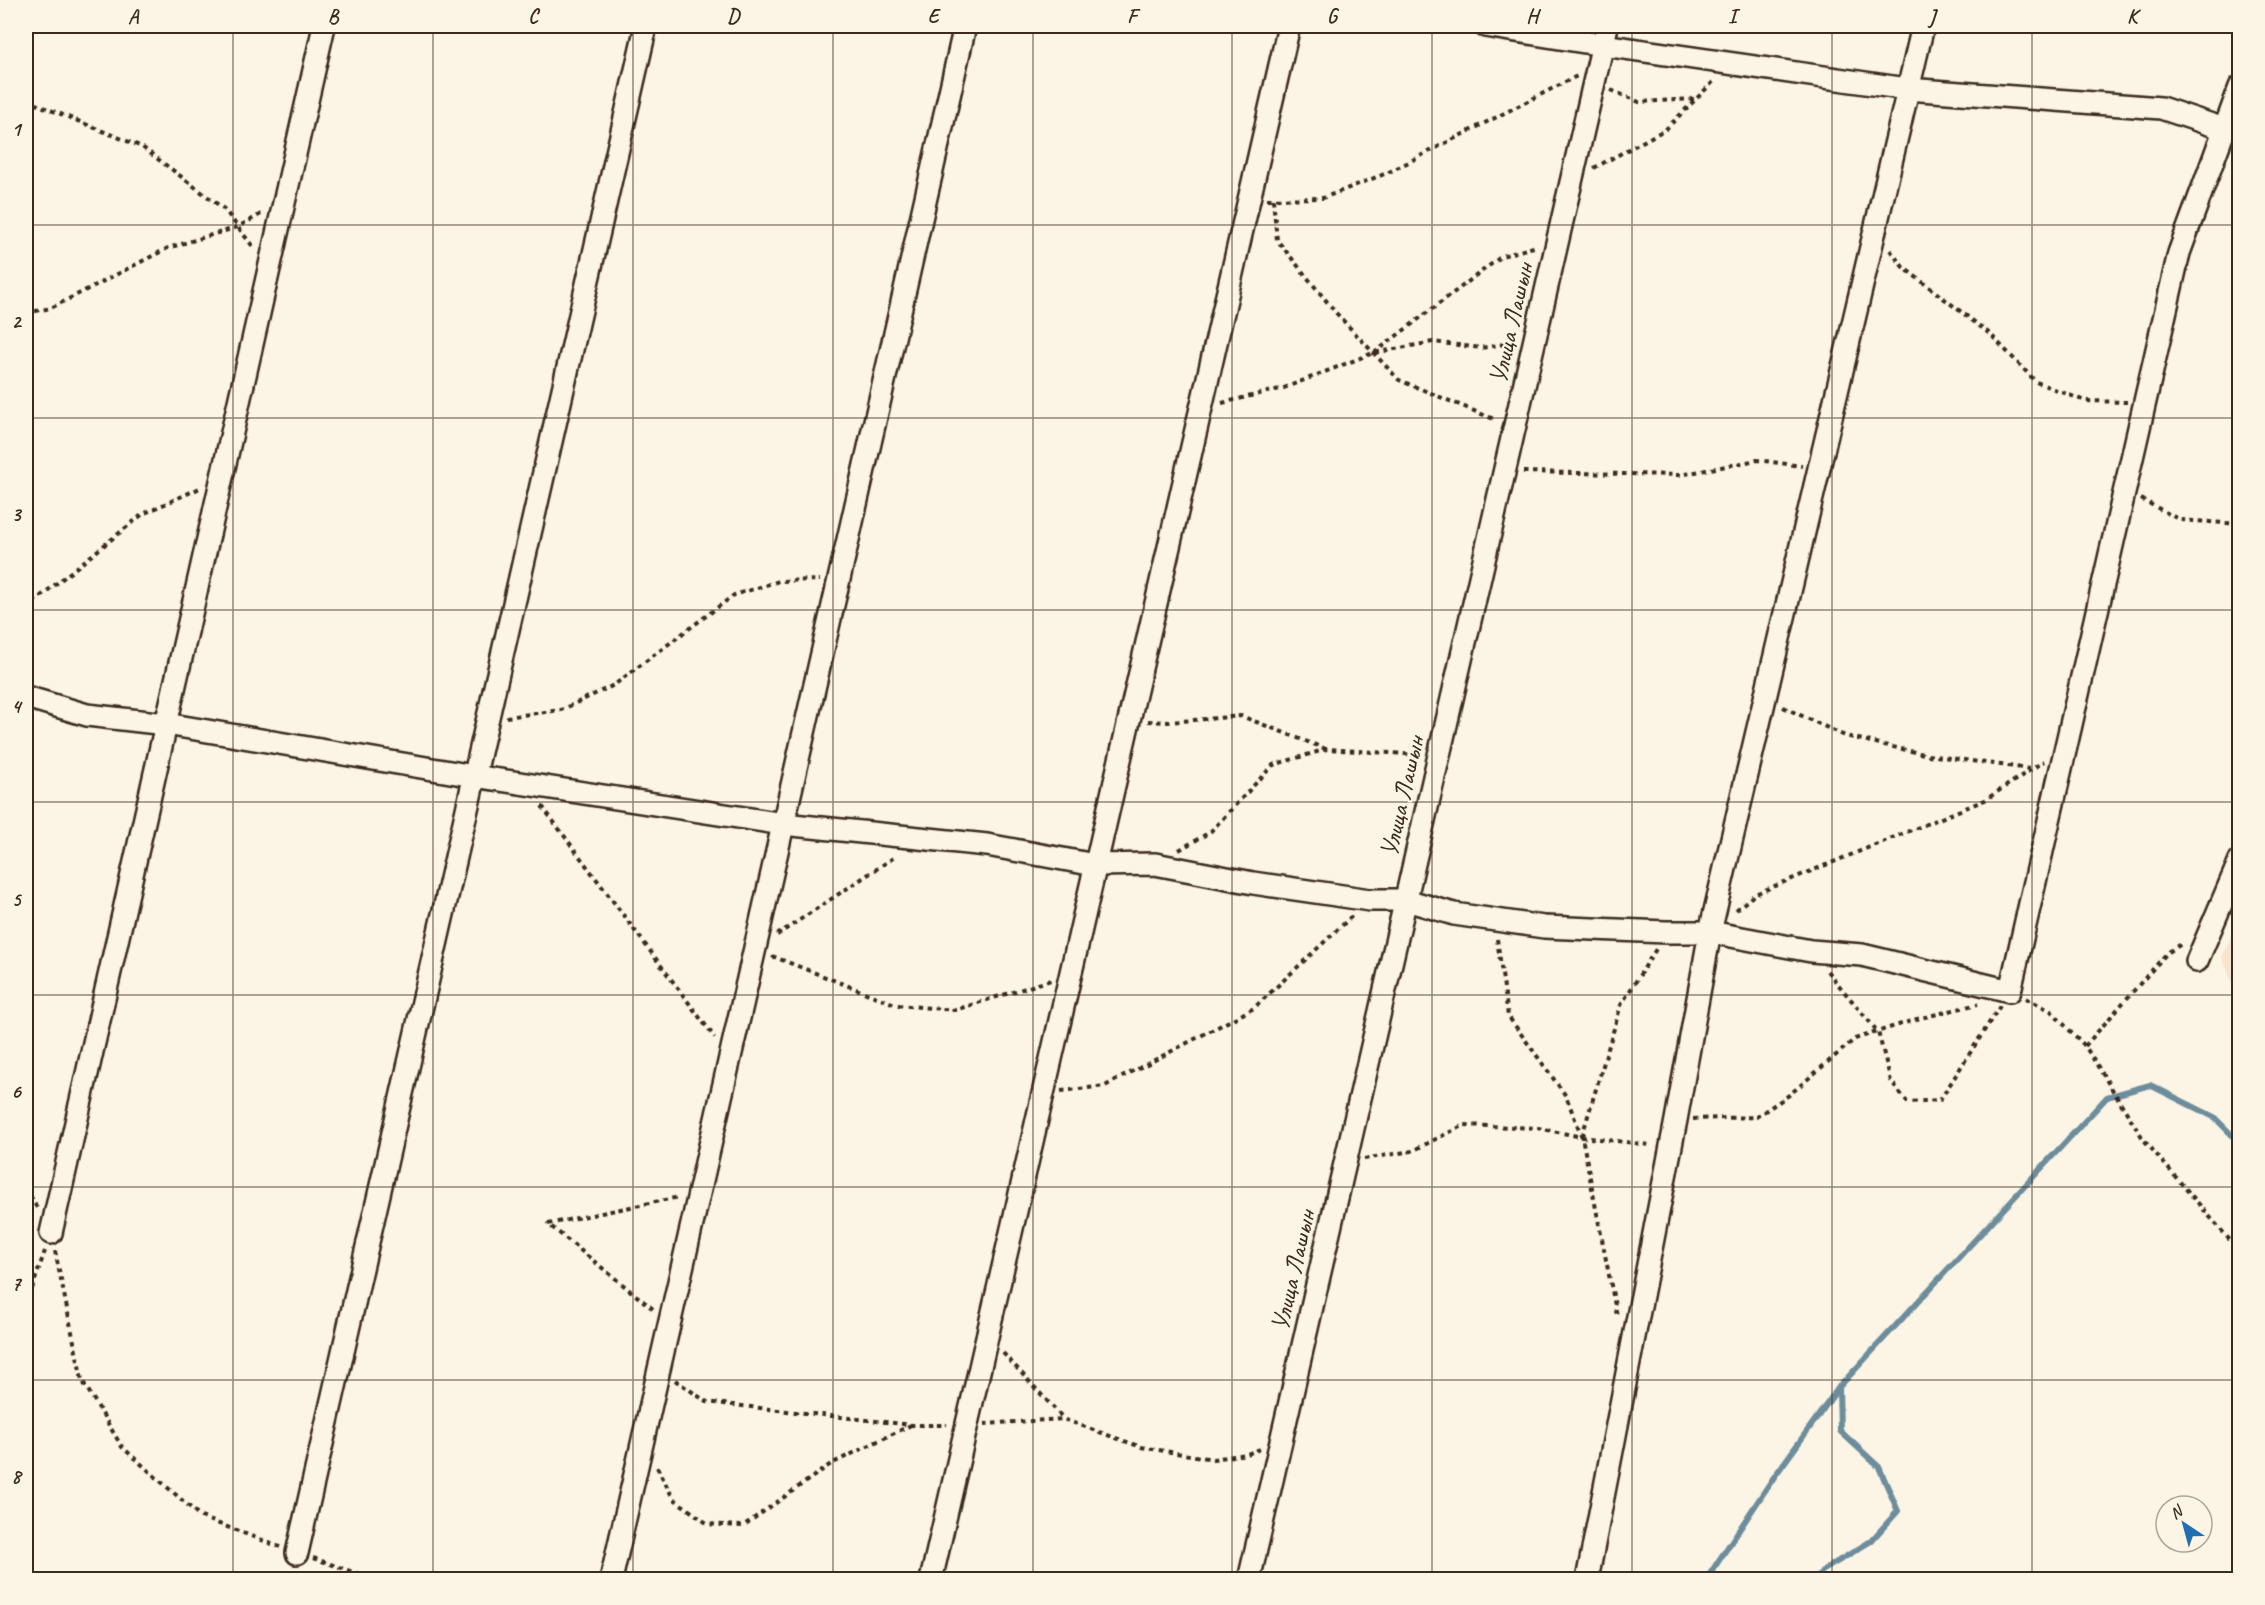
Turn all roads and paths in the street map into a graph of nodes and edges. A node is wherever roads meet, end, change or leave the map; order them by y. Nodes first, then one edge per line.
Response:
1 (324, 26) edge
2 (646, 26) edge
3 (965, 26) edge
4 (1289, 26) edge
5 (1485, 26) edge
6 (1923, 26) edge
7 (1603, 45) edge
8 (1730, 63) junction
9 (2240, 87) edge
10 (1907, 89) junction
11 (1695, 99) junction
12 (26, 100) edge
13 (2236, 108) edge
14 (2224, 129) junction
15 (1572, 180) junction
16 (1273, 199) junction
17 (1249, 200) junction
18 (285, 202) junction
19 (238, 226) junction
20 (1874, 231) junction
21 (1558, 239) junction
22 (270, 267) junction
23 (26, 313) edge
24 (1535, 339) junction
25 (1373, 353) junction
26 (2145, 403) junction
27 (1201, 408) junction
28 (1515, 428) junction
29 (1819, 469) junction
30 (1505, 472) junction
31 (222, 478) junction
32 (2125, 490) junction
33 (2240, 524) edge
34 (839, 579) junction
35 (26, 608) edge
36 (26, 697) edge
37 (1766, 699) junction
38 (487, 720) junction
39 (1129, 720) junction
40 (166, 724) junction
41 (2066, 747) junction
42 (1327, 750) junction
43 (1439, 756) junction
44 (2031, 770) junction
45 (474, 777) junction
46 (525, 783) junction
47 (783, 824) junction
48 (921, 838) junction
49 (2240, 860) edge
50 (1155, 864) junction
51 (1095, 865) junction
52 (1370, 900) junction
53 (1406, 900) junction
54 (1494, 920) junction
55 (1666, 932) junction
56 (1710, 932) junction
57 (2185, 942) dead end
58 (755, 949) junction
59 (1811, 951) junction
60 (2196, 961) dead end
61 (1070, 974) junction
62 (2010, 991) junction
63 (1981, 1003) dead end
64 (1878, 1032) junction
65 (2085, 1046) junction
66 (730, 1058) junction
67 (1043, 1093) junction
68 (1676, 1120) junction
69 (1582, 1137) junction
70 (1671, 1148) junction
71 (1346, 1161) junction
72 (699, 1193) junction
73 (51, 1233) junction
74 (2240, 1252) edge
75 (26, 1306) edge
76 (670, 1322) junction
77 (1619, 1323) dead end
78 (987, 1335) junction
79 (1063, 1419) dead end
80 (912, 1425) dead end
81 (643, 1439) junction
82 (297, 1553) junction
83 (384, 1580) edge
84 (612, 1580) edge
85 (931, 1580) edge
86 (1249, 1580) edge
87 (1587, 1580) edge

1 - 18 street
2 - 38 street
3 - 34 street
4 - 17 street
5 - 7 street
6 - 10 street
7 - 8 street
7 - 11 path
7 - 15 street, Улица Лашын
7 - 16 path
8 - 10 street
8 - 11 path
9 - 13 street
10 - 14 street
10 - 20 street
11 - 15 path
12 - 19 path
13 - 14 street
14 - 26 street
15 - 21 street, Улица Лашын
16 - 17 path
16 - 25 path
17 - 27 street
18 - 19 path
18 - 22 street
19 - 22 path
19 - 23 path
20 - 26 path
20 - 29 street
21 - 24 street, Улица Лашын
21 - 25 path
22 - 31 street
24 - 25 path
24 - 28 street, Улица Лашын
25 - 27 path
25 - 28 path
26 - 32 street
27 - 39 street
28 - 30 street, Улица Лашын
29 - 30 path
29 - 37 street
30 - 43 street, Улица Лашын
31 - 35 path
31 - 40 street
32 - 33 path
32 - 41 street
34 - 38 path
34 - 47 street
36 - 40 street
37 - 44 path
37 - 56 street
38 - 45 street
39 - 42 path
39 - 51 street
40 - 45 street
40 - 73 street
41 - 44 path
41 - 62 street
42 - 43 path
42 - 50 path
43 - 53 street, Улица Лашын
44 - 56 path
45 - 46 street
45 - 82 street
46 - 47 street
46 - 66 path
47 - 48 street
47 - 58 street
48 - 51 street
48 - 58 path
49 - 60 street
50 - 51 street
50 - 52 street
51 - 61 street
52 - 53 street
52 - 67 path
53 - 54 street
53 - 71 street, Улица Лашын
54 - 55 street
54 - 69 path
55 - 56 street
55 - 69 path
56 - 59 street
56 - 68 street
57 - 65 path
58 - 61 path
58 - 66 street
59 - 62 street
59 - 64 path
61 - 67 street
62 - 64 path
62 - 65 path
63 - 64 path
64 - 68 path
65 - 74 path
66 - 72 street
67 - 78 street
68 - 70 street
69 - 70 path
69 - 71 path
69 - 77 path
70 - 87 street
71 - 86 street, Улица Лашын
72 - 76 street
72 - 76 path
73 - 75 path
73 - 82 path
76 - 81 street
78 - 79 path
78 - 85 street
80 - 81 path
81 - 84 street
82 - 83 path

